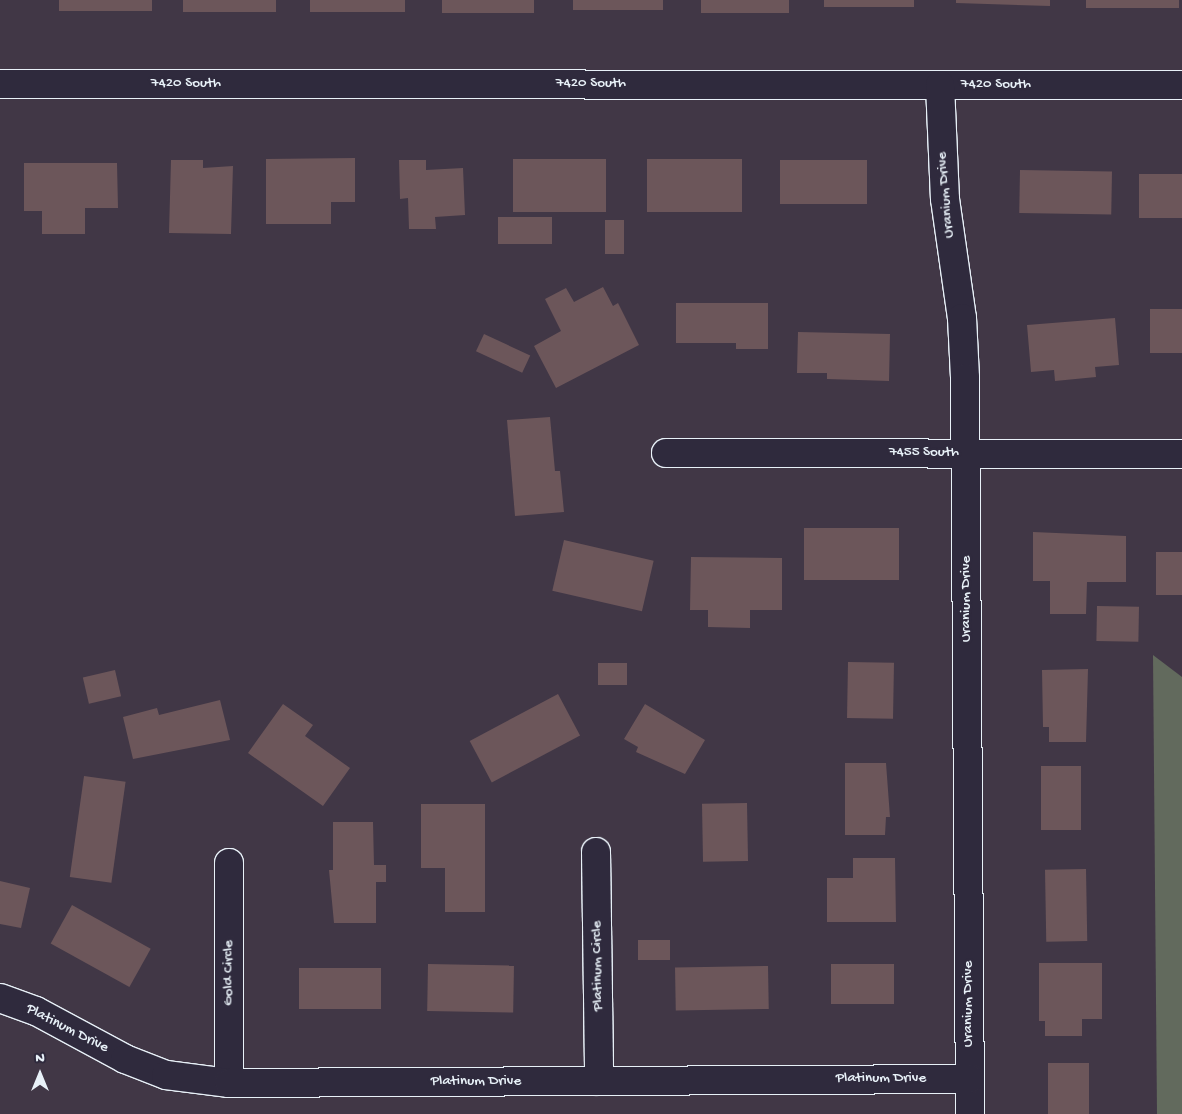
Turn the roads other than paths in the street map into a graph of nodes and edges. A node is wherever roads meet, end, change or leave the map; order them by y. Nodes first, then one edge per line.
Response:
1 (0, 84) edge
2 (940, 85) junction
3 (1182, 85) edge
4 (666, 453) dead end
5 (966, 454) junction
6 (1182, 454) edge
7 (596, 852) dead end
8 (229, 863) dead end
9 (0, 998) edge
10 (970, 1079) junction
11 (599, 1081) junction
12 (229, 1084) junction
13 (970, 1114) edge

1 - 2 street, 7420 South
2 - 3 street, 7420 South
2 - 5 street, Uranium Drive
4 - 5 street, 7455 South
5 - 6 street, 7455 South
5 - 10 street, Uranium Drive
7 - 11 street, Platinum Circle
8 - 12 street, Gold Circle
9 - 12 street, Platinum Drive
10 - 11 street, Platinum Drive
10 - 13 street, Uranium Drive
11 - 12 street, Platinum Drive

